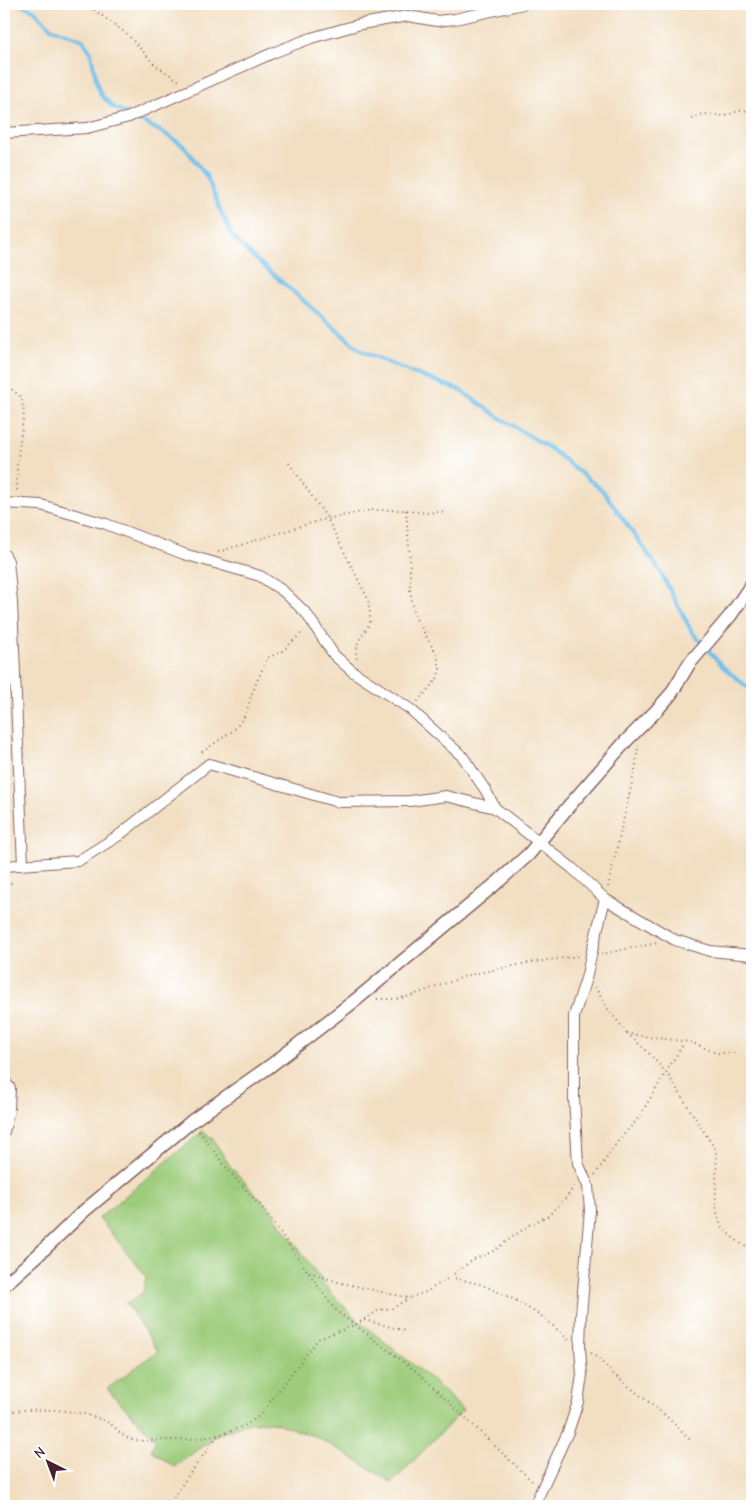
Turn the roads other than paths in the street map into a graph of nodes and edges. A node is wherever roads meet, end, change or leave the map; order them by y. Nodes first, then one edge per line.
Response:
1 (523, 4) edge
2 (4, 133) edge
3 (4, 503) edge
4 (4, 554) edge
5 (752, 584) edge
6 (495, 808) junction
7 (538, 842) junction
8 (23, 865) junction
9 (4, 866) edge
10 (605, 899) junction
11 (752, 955) edge
12 (4, 1081) edge
13 (4, 1132) edge
14 (4, 1286) edge
15 (534, 1506) edge

1 - 2 street
3 - 6 street
4 - 8 street
5 - 7 street
6 - 7 street
6 - 8 street
7 - 10 street
7 - 14 street
8 - 9 street
10 - 11 street
10 - 15 street
12 - 13 street

